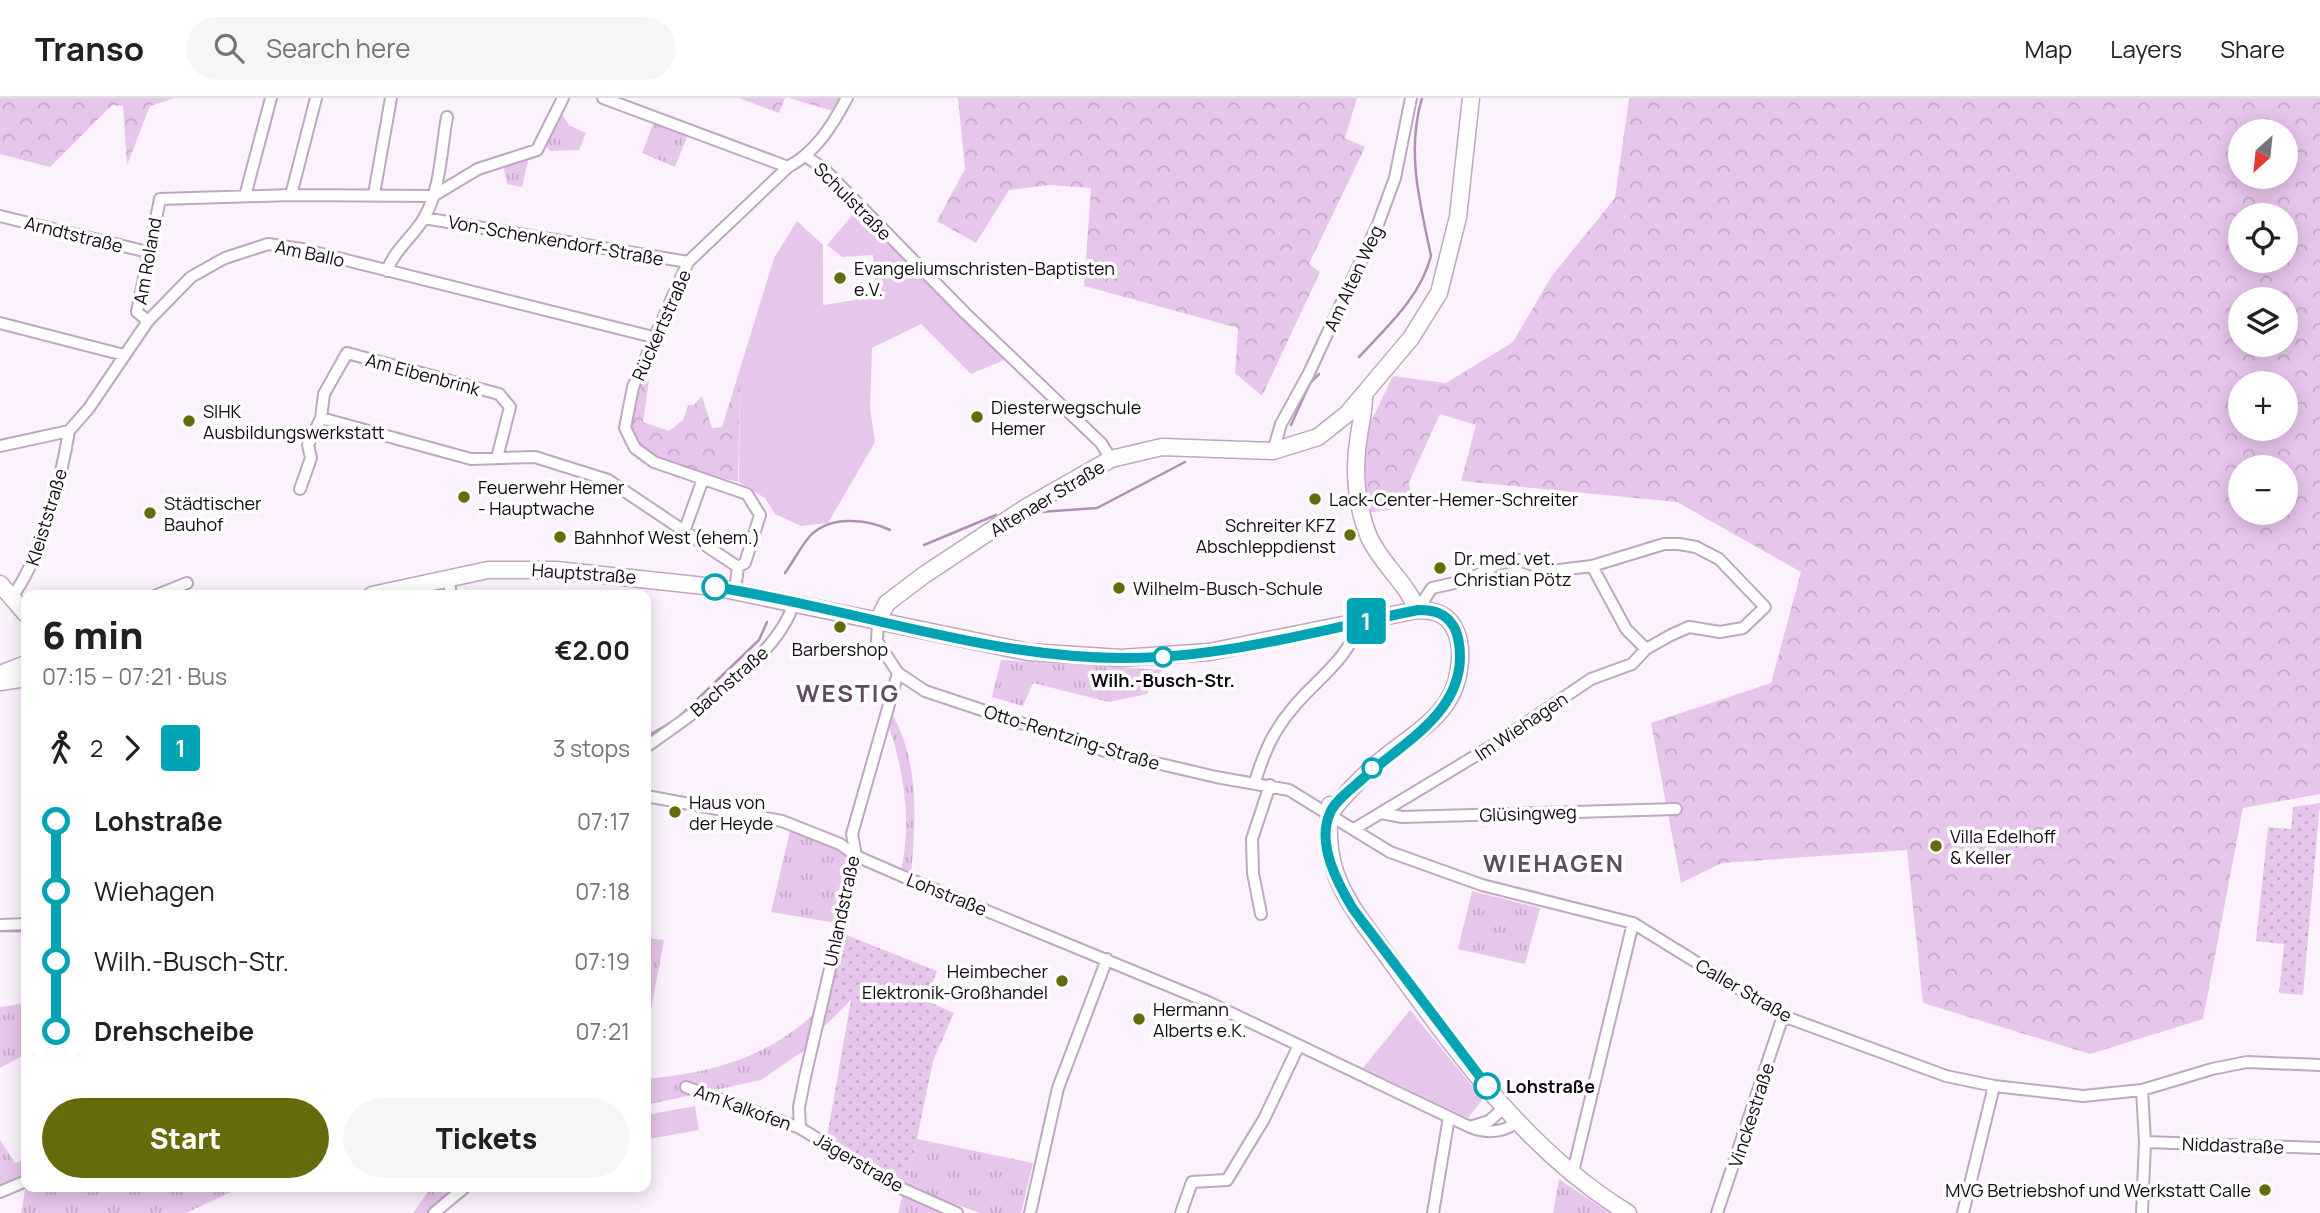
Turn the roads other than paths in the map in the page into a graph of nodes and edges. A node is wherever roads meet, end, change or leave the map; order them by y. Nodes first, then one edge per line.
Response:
1 (271, 98) edge
2 (316, 98) edge
3 (391, 98) edge
4 (563, 98) edge
5 (603, 98) edge
6 (847, 98) edge
7 (1411, 98) edge
8 (1471, 98) edge
9 (447, 117) dead end
10 (807, 157) junction
11 (788, 167) junction
12 (374, 194) junction
13 (291, 195) junction
14 (245, 196) junction
15 (433, 196) junction
16 (0, 216) edge
17 (424, 218) junction
18 (148, 252) junction
19 (688, 262) junction
20 (387, 271) junction
21 (148, 321) junction
22 (0, 323) edge
23 (653, 337) junction
24 (124, 355) junction
25 (1364, 397) junction
26 (321, 418) junction
27 (69, 431) junction
28 (0, 446) edge
29 (1273, 451) junction
30 (497, 458) junction
31 (1111, 459) junction
32 (703, 480) junction
33 (300, 489) dead end
34 (685, 529) junction
35 (1592, 566) junction
36 (737, 567) junction
37 (448, 578) junction
38 (187, 583) dead end
39 (0, 584) edge
40 (170, 590) edge
41 (394, 590) edge
42 (450, 590) edge
43 (735, 590) junction
44 (11, 598) junction
45 (794, 601) junction
46 (21, 610) edge
47 (1418, 610) junction
48 (878, 620) junction
49 (1358, 622) junction
50 (1646, 649) junction
51 (21, 666) edge
52 (898, 673) junction
53 (0, 674) edge
54 (21, 679) edge
55 (0, 682) edge
56 (651, 744) edge
57 (1255, 782) junction
58 (1270, 785) junction
59 (651, 797) edge
60 (1676, 809) dead end
61 (1329, 813) junction
62 (1381, 813) junction
63 (1354, 829) junction
64 (856, 856) junction
65 (1261, 914) dead end
66 (21, 923) edge
67 (1633, 923) junction
68 (0, 925) edge
69 (1107, 959) junction
70 (1783, 1016) junction
71 (1299, 1045) junction
72 (2320, 1065) edge
73 (1994, 1086) junction
74 (686, 1087) dead end
75 (2142, 1090) junction
76 (1505, 1107) junction
77 (1449, 1117) junction
78 (1518, 1122) junction
79 (1470, 1127) junction
80 (800, 1128) junction
81 (2146, 1142) junction
82 (2320, 1148) edge
83 (1572, 1176) junction
84 (21, 1183) edge
85 (0, 1192) edge
86 (459, 1192) edge
87 (434, 1213) edge
88 (957, 1213) edge
89 (1030, 1213) edge
90 (1181, 1213) edge
91 (1433, 1213) edge
92 (1628, 1213) edge
93 (1717, 1213) edge
94 (1963, 1213) edge
95 (2142, 1213) edge

1 - 14 street
2 - 13 street
3 - 12 street
4 - 15 street
5 - 11 street, Schulstraße
6 - 10 street
7 - 29 street, Am Alten Weg
8 - 25 main road, Altenaer Straße
9 - 15 street
10 - 11 street, Schulstraße
10 - 31 street, Schulstraße
11 - 19 street, Rückertstraße
12 - 13 street, Am Roland
12 - 15 street, Am Roland
13 - 14 street, Am Roland
14 - 18 street, Am Roland
15 - 17 street
16 - 18 street, Arndtstraße
17 - 19 street, Von-Schenkendorf-Straße
17 - 20 street
18 - 21 street, Am Roland
19 - 23 street, Rückertstraße
20 - 21 street, Am Ballo
20 - 23 street, Am Ballo
21 - 24 street, Am Ballo
22 - 24 street
23 - 32 street, Rückertstraße
24 - 27 street, Am Ballo
25 - 29 main road, Altenaer Straße
25 - 47 main road
26 - 30 street
26 - 30 street, Am Eibenbrink
26 - 33 street, Am Eibenbrink
27 - 28 street
27 - 44 street, Kleiststraße
29 - 31 main road, Altenaer Straße
30 - 34 street
31 - 48 main road, Altenaer Straße
32 - 34 street
32 - 36 street, Rückertstraße
34 - 36 street
35 - 47 street
35 - 50 street
35 - 50 street, Im Wiehagen
36 - 43 street
37 - 41 main road, Hauptstraße
37 - 42 street
37 - 43 main road, Hauptstraße
38 - 40 street
39 - 44 main road
43 - 45 main road, Hauptstraße
44 - 46 main road
45 - 48 main road, Hauptstraße
45 - 56 street, Bachstraße
47 - 49 main road, Hauptstraße
47 - 61 main road
48 - 49 main road, Hauptstraße
48 - 52 street
49 - 57 street
50 - 62 street, Im Wiehagen
51 - 53 main road
52 - 57 street, Otto-Rentzing-Straße
52 - 64 street, Uhlandstraße
54 - 55 main road
57 - 58 street, Otto-Rentzing-Straße
58 - 61 street, Otto-Rentzing-Straße
58 - 65 street
59 - 64 street, Lohstraße
60 - 62 street, Glüsingweg
61 - 63 street, Caller Straße
61 - 76 main road
62 - 63 street, Im Wiehagen
63 - 67 street, Caller Straße
64 - 69 street, Lohstraße
64 - 80 street, Uhlandstraße
66 - 68 street
67 - 70 street, Caller Straße
67 - 83 street
69 - 71 street, Lohstraße
69 - 89 street
70 - 73 street, Caller Straße
70 - 93 street, Vinckestraße
71 - 77 street, Lohstraße
71 - 90 street
72 - 75 street, Caller Straße
73 - 75 street, Caller Straße
73 - 94 street
74 - 80 street, Am Kalkofen
75 - 81 street
76 - 78 main road
76 - 79 street
77 - 79 street, Lohstraße
77 - 91 street
78 - 79 street, Lohstraße
78 - 83 main road
80 - 88 street, Jägerstraße
81 - 82 street, Niddastraße
81 - 95 street
83 - 92 main road
84 - 85 street
86 - 87 street

